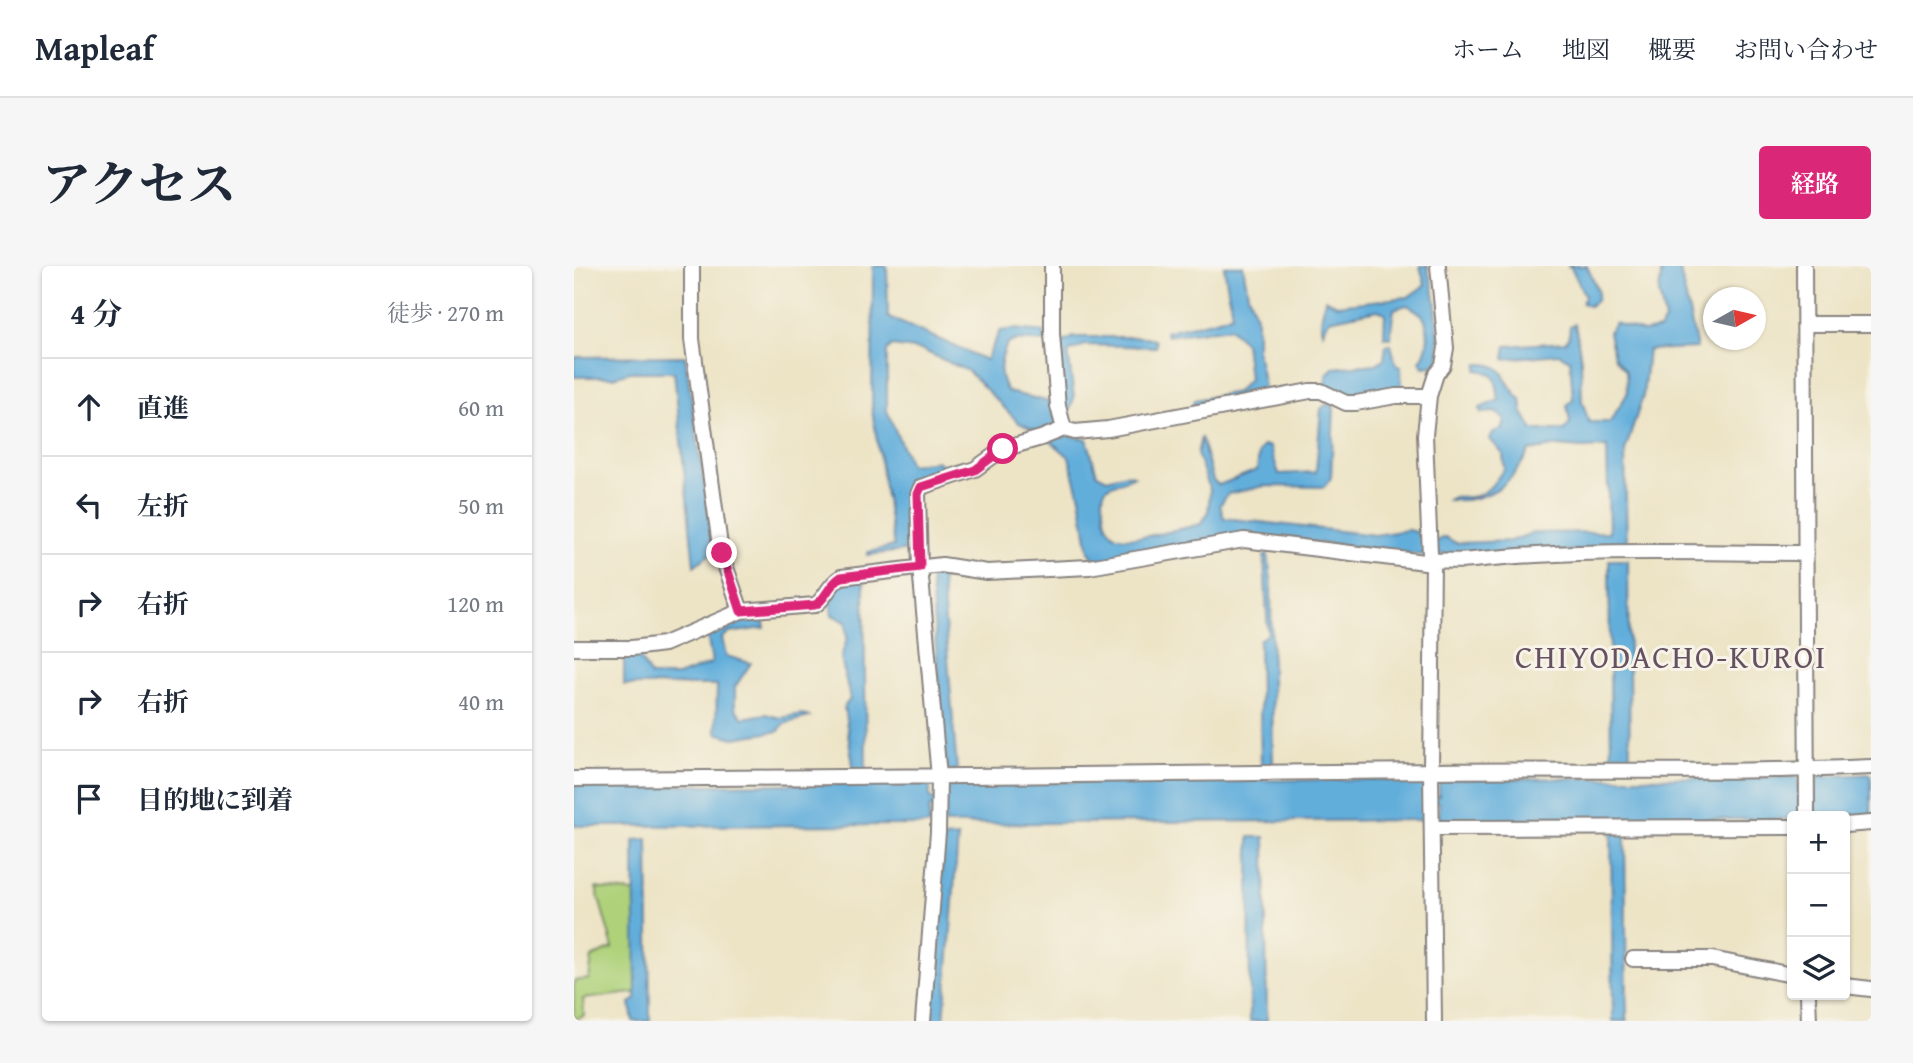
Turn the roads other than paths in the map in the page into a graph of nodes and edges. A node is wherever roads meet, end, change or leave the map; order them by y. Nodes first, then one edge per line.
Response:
1 (692, 266) edge
2 (1052, 266) edge
3 (1438, 266) edge
4 (1804, 266) edge
5 (1805, 324) junction
6 (1871, 324) edge
7 (1429, 396) junction
8 (1063, 429) junction
9 (1431, 552) junction
10 (1806, 553) junction
11 (920, 567) junction
12 (741, 611) junction
13 (574, 648) edge
14 (1871, 767) edge
15 (1807, 770) junction
16 (1431, 771) junction
17 (939, 777) junction
18 (574, 779) edge
19 (1807, 803) edge
20 (1871, 823) edge
21 (1850, 825) edge
22 (1787, 827) edge
23 (1432, 828) junction
24 (1633, 959) dead end
25 (1787, 974) edge
26 (1850, 987) edge
27 (1871, 989) edge
28 (1808, 1000) edge
29 (923, 1021) edge
30 (1434, 1021) edge
31 (1809, 1021) edge

1 - 12 street
2 - 8 street
3 - 7 street
4 - 5 street
5 - 6 street
5 - 10 street
7 - 8 street
7 - 9 street
8 - 11 street
9 - 10 street
9 - 11 street
9 - 16 street
10 - 15 street
11 - 12 street
11 - 17 street
12 - 13 street
14 - 15 street
15 - 16 street
15 - 19 street
16 - 17 street
16 - 23 street
17 - 18 street
17 - 29 street
20 - 21 street
22 - 23 street
23 - 30 street
24 - 25 street
26 - 27 street
28 - 31 street

